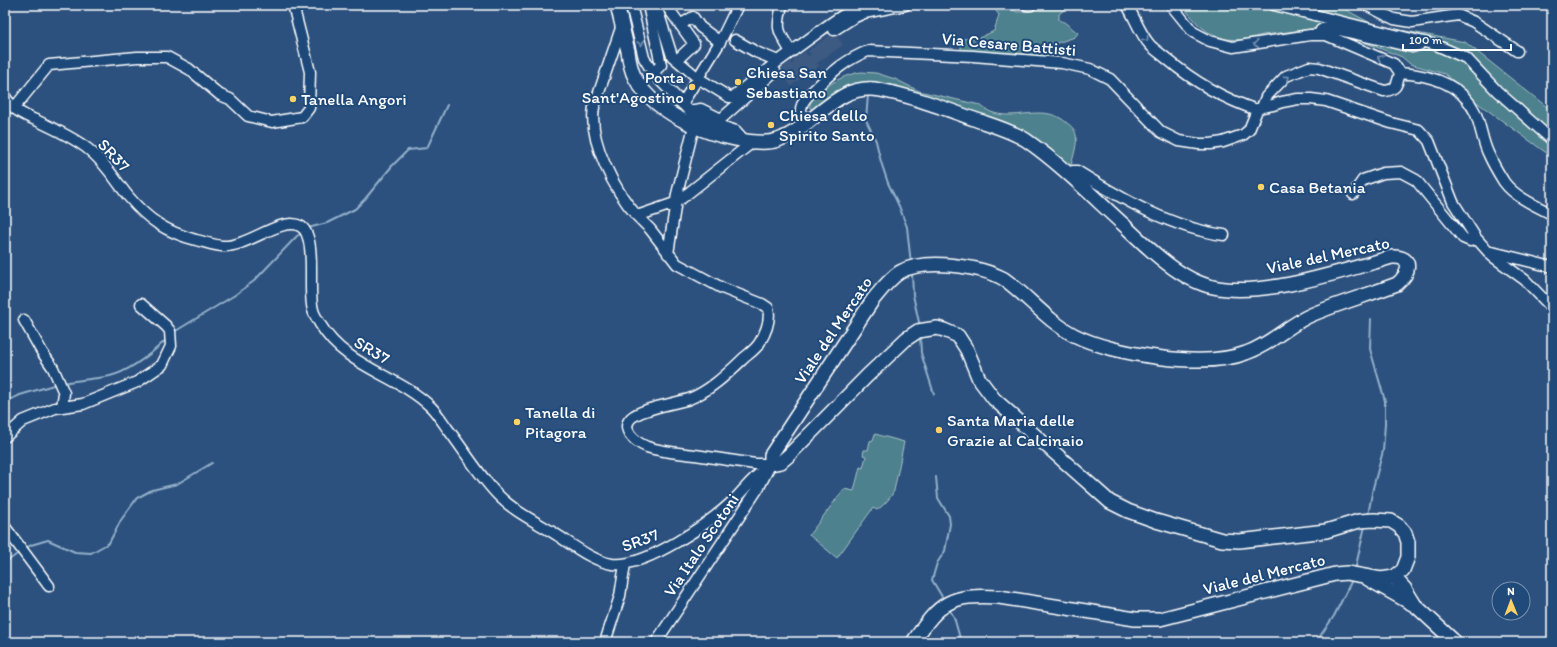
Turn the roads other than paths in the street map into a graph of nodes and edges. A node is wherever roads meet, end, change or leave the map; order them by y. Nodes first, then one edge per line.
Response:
1 (292, 5) edge
2 (617, 5) edge
3 (631, 5) edge
4 (648, 5) edge
5 (656, 5) edge
6 (666, 5) edge
7 (738, 5) edge
8 (782, 5) edge
9 (865, 5) edge
10 (905, 5) edge
11 (1027, 5) edge
12 (1031, 5) edge
13 (1127, 5) edge
14 (1171, 5) edge
15 (1274, 5) edge
16 (1366, 5) edge
17 (622, 25) junction
18 (680, 25) junction
19 (1318, 35) junction
20 (727, 37) junction
21 (1420, 41) junction
22 (1517, 51) dead end
23 (791, 52) junction
24 (677, 60) junction
25 (778, 61) junction
26 (653, 73) junction
27 (1400, 73) junction
28 (698, 78) junction
29 (8, 103) edge
30 (686, 108) junction
31 (1260, 108) junction
32 (694, 126) junction
33 (805, 126) junction
34 (1552, 140) edge
35 (749, 141) junction
36 (1069, 175) junction
37 (1353, 194) dead end
38 (676, 202) junction
39 (1552, 214) edge
40 (637, 216) junction
41 (1224, 235) dead end
42 (1476, 238) junction
43 (1488, 251) junction
44 (668, 254) junction
45 (1552, 267) edge
46 (141, 304) dead end
47 (1552, 308) edge
48 (24, 320) dead end
49 (62, 407) junction
50 (5, 437) edge
51 (771, 464) junction
52 (5, 527) edge
53 (1406, 563) junction
54 (626, 564) junction
55 (1360, 575) junction
56 (1394, 578) junction
57 (49, 586) dead end
58 (1411, 602) junction
59 (605, 642) edge
60 (656, 642) edge
61 (913, 642) edge
62 (1455, 642) edge

1 - 29 street
2 - 17 main road, Viale del Mercato
3 -> 26 street
4 - 26 street
5 - 24 street
6 - 18 street
7 - 20 street
8 - 23 street
9 - 23 street
10 - 30 street
11 - 12 street
13 -> 31 street
19 -> 14 street
15 - 21 street
16 - 22 street
17 - 32 main road, Viale del Mercato
17 - 40 street
18 - 20 street
18 - 24 street
19 - 21 street
27 -> 19 street
20 - 25 street
20 - 28 street
21 - 34 street
23 - 25 street
24 - 28 street
25 - 28 street
26 - 30 street
31 -> 27 street, Via Cesare Battisti
27 - 39 street
28 - 30 street
29 - 54 street, SR37
30 - 35 street
31 - 33 street, Via Cesare Battisti
31 - 42 street
32 - 35 main road, Viale del Mercato
32 - 38 street
33 - 35 main road, Viale del Mercato
33 - 36 main road, Viale del Mercato
35 - 38 street
36 - 41 street
36 - 51 main road, Viale del Mercato
37 - 42 street
38 - 40 street
38 - 44 street
40 - 44 street
42 - 43 street
43 - 45 street
43 - 47 street
44 - 51 street
46 - 49 street
48 - 49 street
49 - 50 street
51 - 53 main road, Viale del Mercato
51 - 54 street, SR37
51 - 60 street, Via Italo Scotoni
52 - 57 street
53 - 56 main road
53 - 58 main road, Viale del Mercato
54 - 59 street
55 - 56 main road, Viale del Mercato
55 - 58 main road
55 - 61 main road, Viale del Mercato
56 - 58 main road
58 - 62 main road

